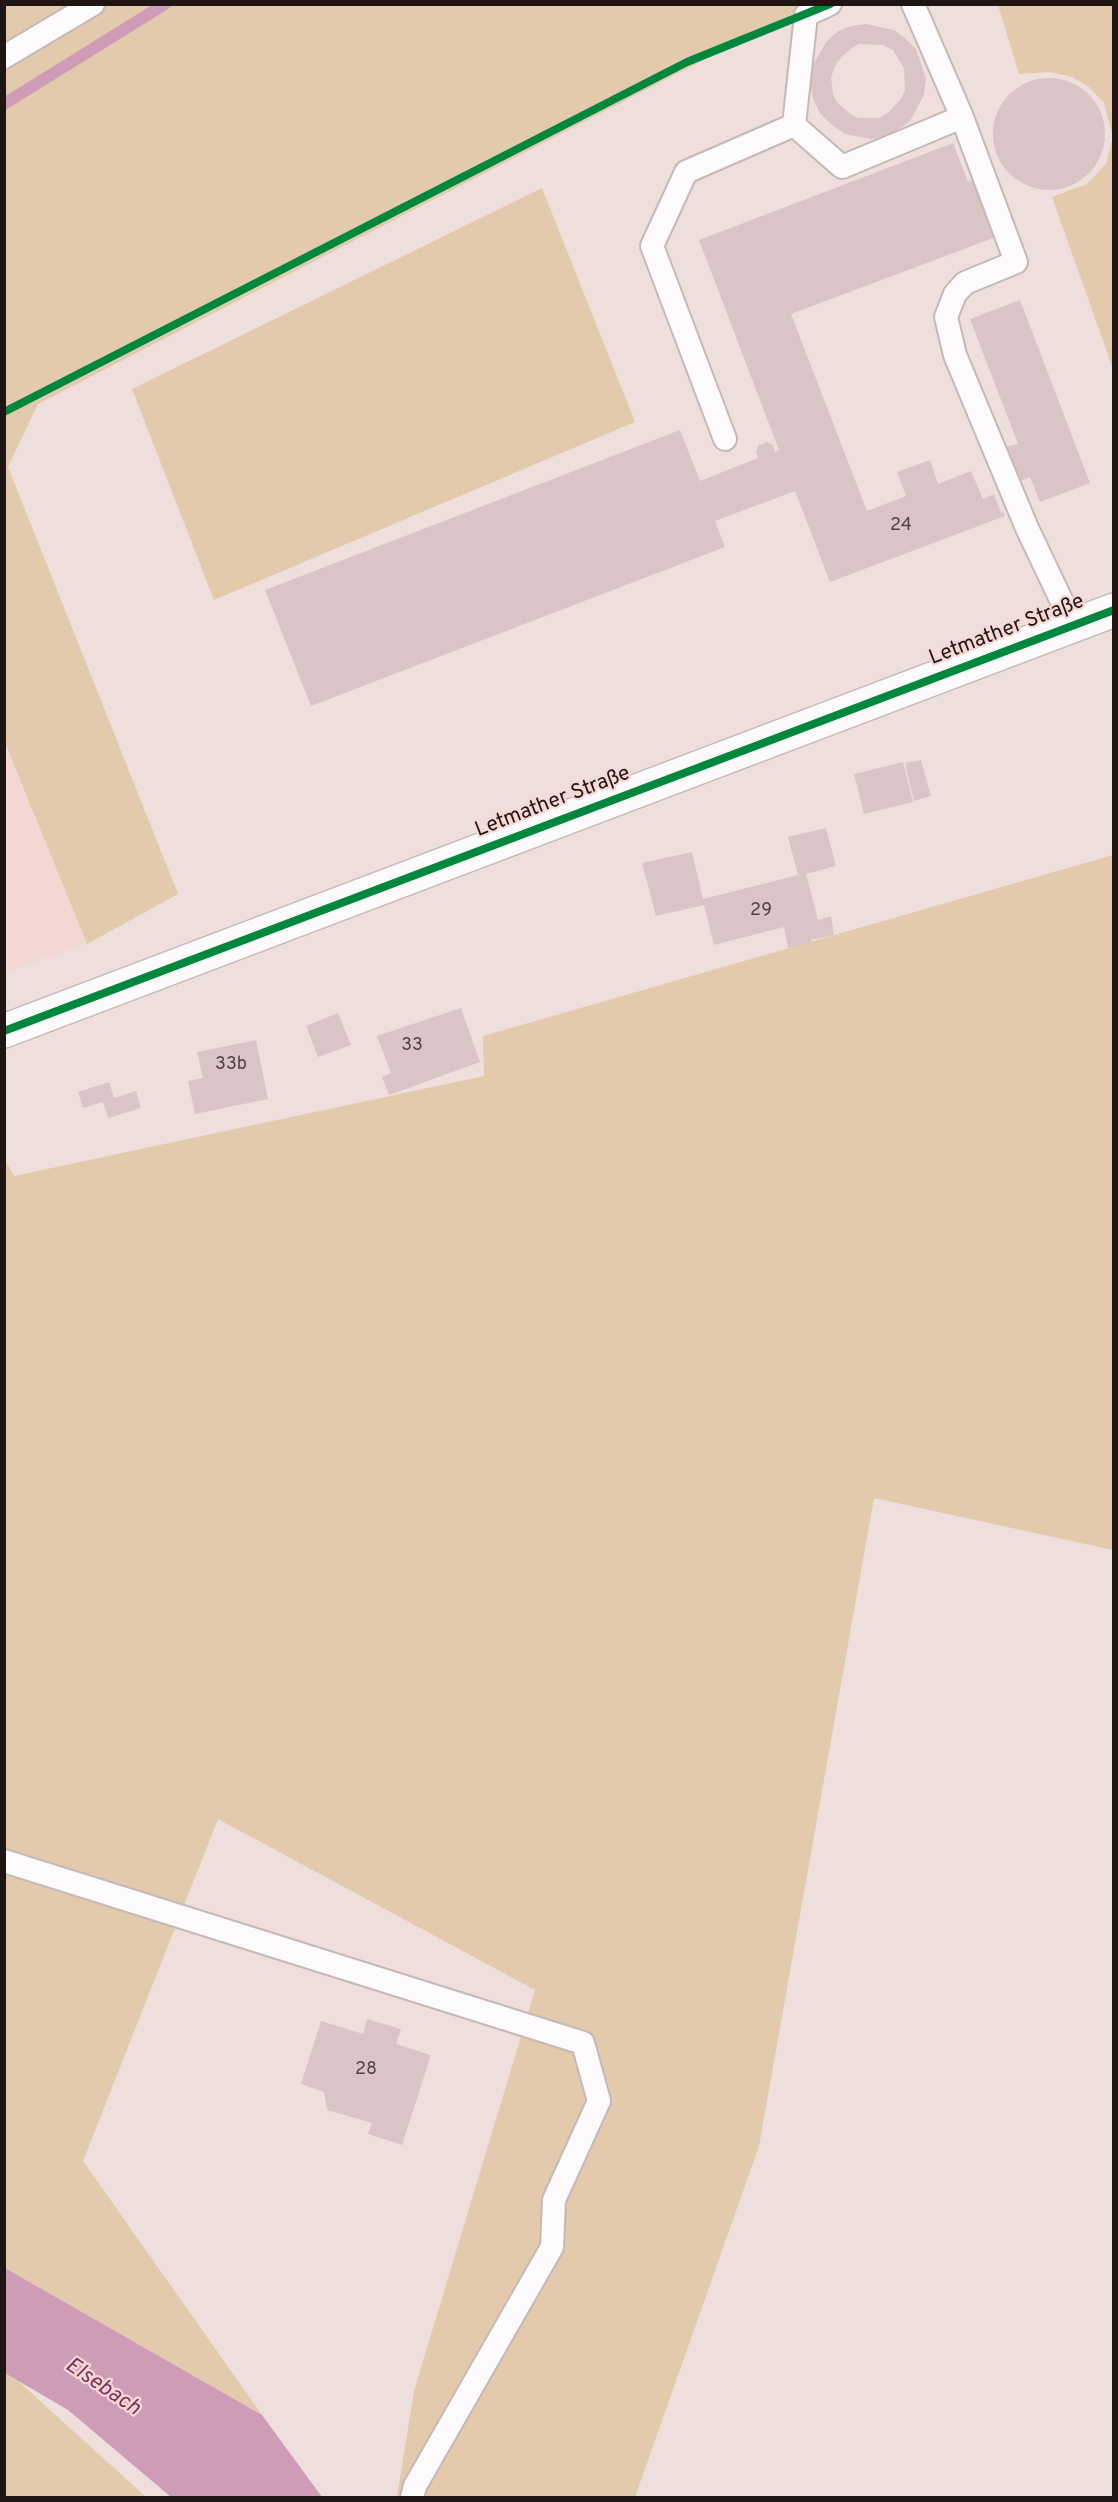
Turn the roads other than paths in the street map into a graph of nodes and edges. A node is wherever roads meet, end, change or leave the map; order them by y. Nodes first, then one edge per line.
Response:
1 (93, 4) edge
2 (830, 4) edge
3 (913, 4) edge
4 (4, 57) edge
5 (962, 117) junction
6 (794, 125) junction
7 (725, 439) dead end
8 (1113, 610) edge
9 (1073, 625) junction
10 (4, 1031) edge
11 (4, 1861) edge
12 (412, 2498) edge

1 - 4 lane
2 - 6 lane
3 - 5 lane
5 - 6 lane
5 - 9 lane
6 - 7 lane
8 - 9 main road, Letmather Straße
9 - 10 main road, Letmather Straße
11 - 12 lane

